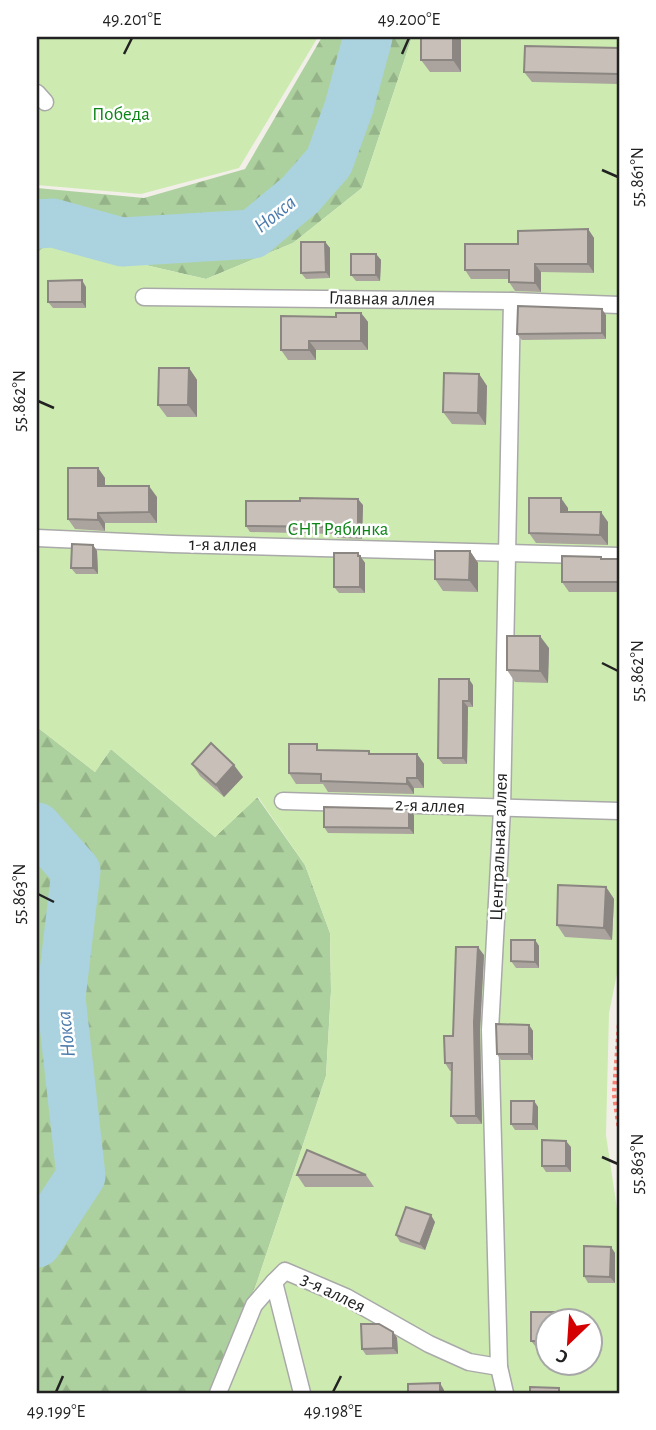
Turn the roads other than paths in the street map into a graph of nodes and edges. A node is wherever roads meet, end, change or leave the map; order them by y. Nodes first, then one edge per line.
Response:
1 (144, 297) dead end
2 (512, 301) junction
3 (619, 305) edge
4 (37, 538) edge
5 (506, 552) junction
6 (619, 556) edge
7 (283, 801) dead end
8 (502, 809) junction
9 (619, 811) edge
10 (274, 1282) junction
11 (499, 1367) junction
12 (218, 1393) edge
13 (302, 1393) edge
14 (505, 1393) edge

1 - 2 lane, Главная аллея
2 - 3 lane, Главная аллея
2 - 5 lane, Центральная аллея
4 - 5 lane, 1-я аллея
5 - 6 lane, 1-я аллея
5 - 8 lane, Центральная аллея
7 - 8 lane, 2-я аллея
8 - 9 lane, 2-я аллея
8 - 11 lane, Центральная аллея
10 - 11 lane, 3-я аллея
10 - 12 lane
10 - 13 lane, 3-я аллея
11 - 14 lane, Центральная аллея

